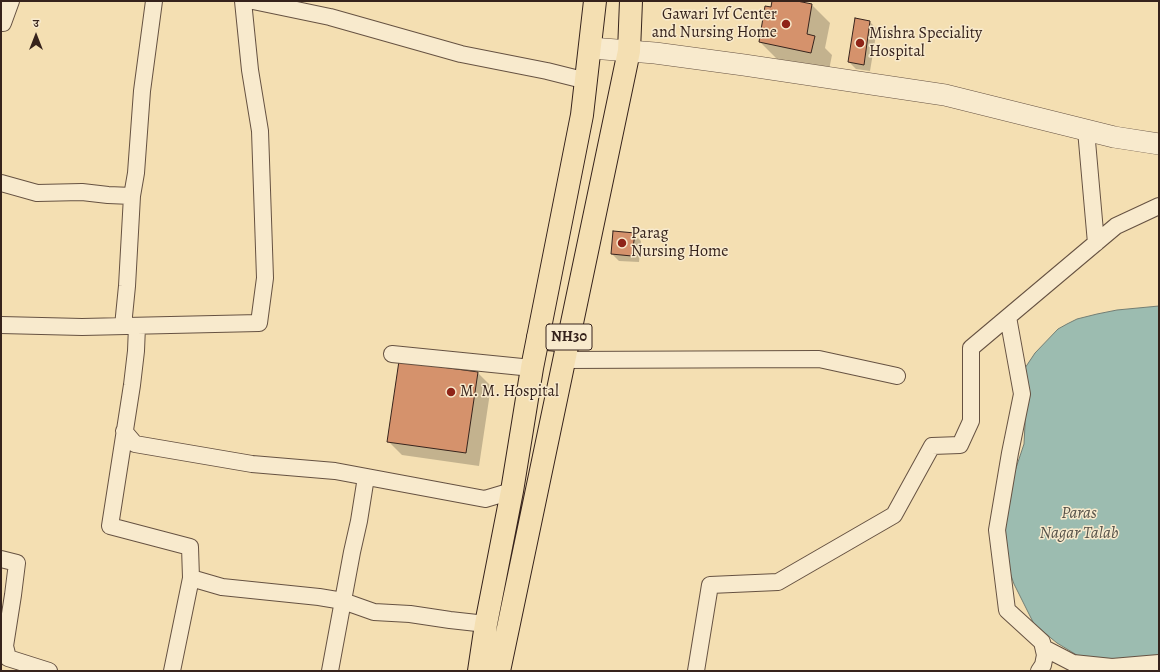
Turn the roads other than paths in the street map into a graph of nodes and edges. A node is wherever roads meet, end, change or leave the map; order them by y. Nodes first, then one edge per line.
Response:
1 (11, 1) edge
2 (154, 1) edge
3 (243, 1) edge
4 (253, 1) edge
5 (595, 1) edge
6 (631, 1) edge
7 (308, 7) edge
8 (1, 23) edge
9 (591, 48) junction
10 (629, 51) junction
11 (587, 81) junction
12 (1086, 130) junction
13 (1159, 144) edge
14 (1, 183) edge
15 (132, 196) junction
16 (1159, 206) edge
17 (1096, 243) junction
18 (1008, 317) junction
19 (1, 325) edge
20 (130, 326) junction
21 (538, 338) junction
22 (566, 351) junction
23 (392, 354) dead end
24 (532, 368) junction
25 (897, 376) dead end
26 (124, 432) junction
27 (366, 477) junction
28 (512, 491) junction
29 (1, 559) edge
30 (191, 578) junction
31 (343, 601) junction
32 (486, 624) junction
33 (1044, 648) junction
34 (1159, 663) edge
35 (49, 671) edge
36 (172, 671) edge
37 (330, 671) edge
38 (479, 671) edge
39 (499, 671) edge
40 (696, 671) edge
41 (1040, 671) edge

1 - 8 street
2 - 15 street
3 - 20 street
4 - 7 street
5 - 9 main road, NH30
6 - 10 main road, NH30
7 - 11 street
9 - 10 street
9 - 11 main road, NH30
10 - 12 street
10 - 22 main road, NH30
11 - 21 main road, NH30
12 - 13 street
12 - 17 street
14 - 15 street
15 - 20 street
16 - 17 street
17 - 18 street
18 - 33 street
18 - 40 street
19 - 20 street
20 - 26 street
21 - 22 main road
21 - 24 main road, NH30
22 - 25 street
22 - 39 main road, NH30
23 - 24 street
24 - 28 main road, NH30
26 - 27 street
26 - 30 street
27 - 28 street
27 - 31 street
28 - 32 main road, NH30
29 - 35 street
30 - 31 street
30 - 36 street
31 - 32 street
31 - 37 street
32 - 38 main road, NH30
33 - 34 street
33 - 41 street

